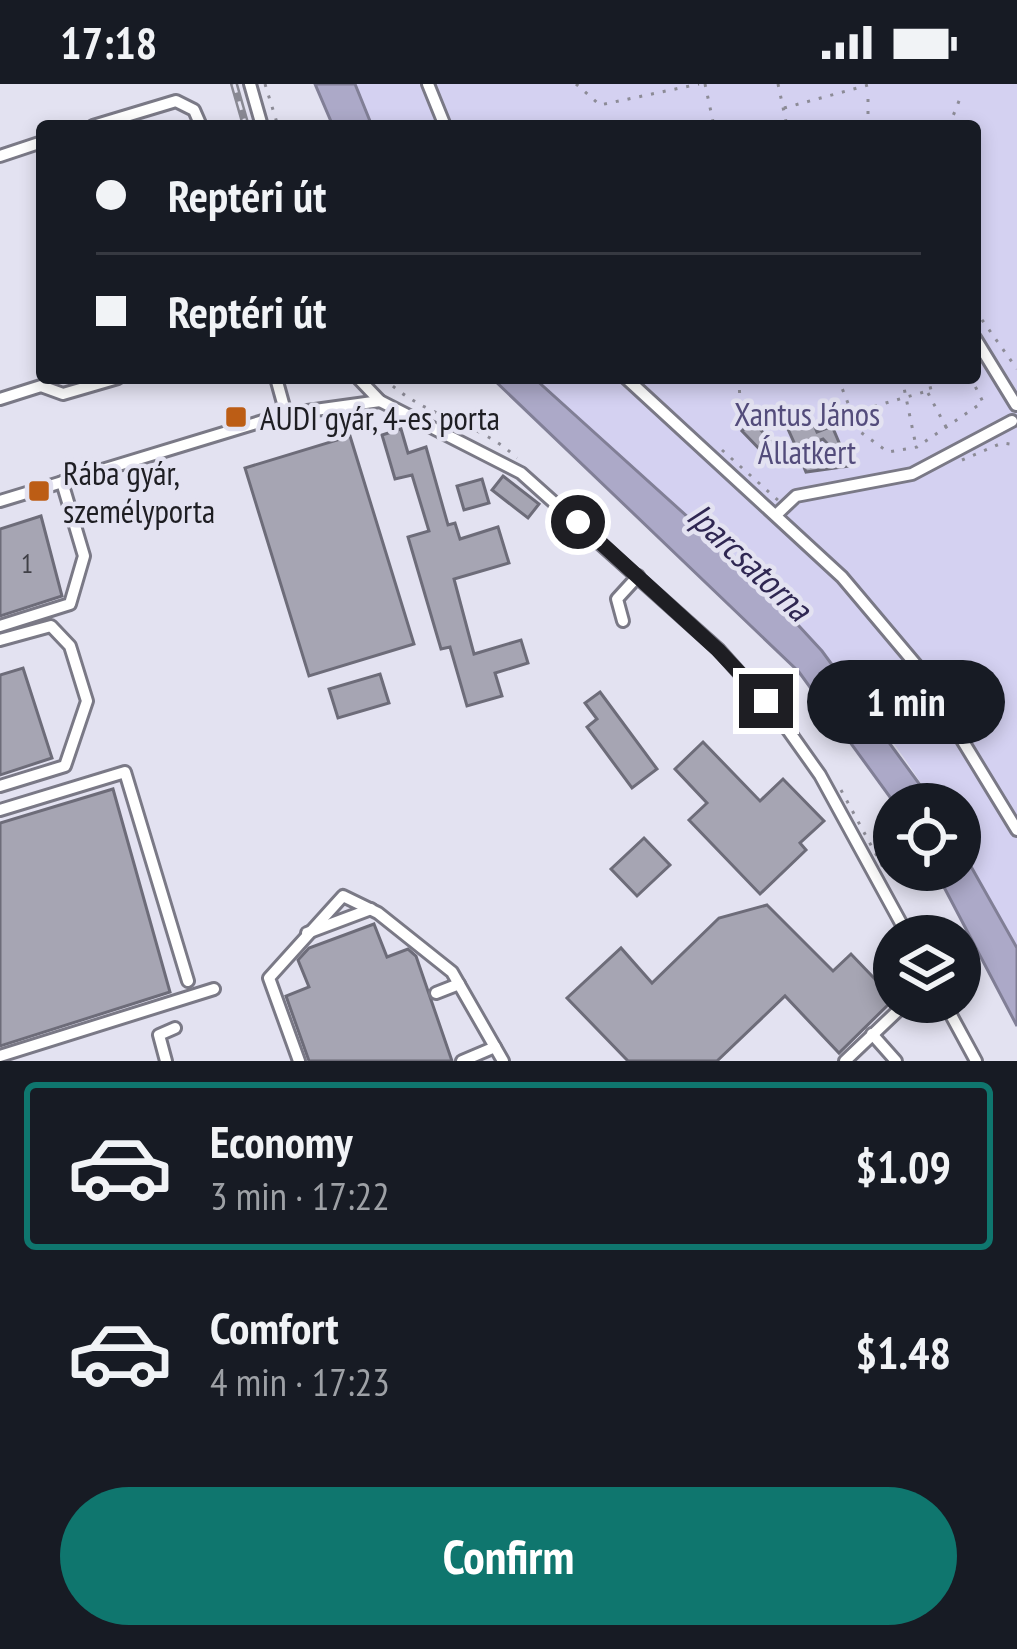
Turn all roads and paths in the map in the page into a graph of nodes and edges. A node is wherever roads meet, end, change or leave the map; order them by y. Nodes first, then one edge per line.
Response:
1 (250, 84) edge
2 (265, 84) edge
3 (428, 84) edge
4 (575, 84) edge
5 (702, 84) edge
6 (778, 84) edge
7 (870, 86) edge
8 (962, 96) dead end
9 (784, 108) junction
10 (113, 120) edge
11 (198, 120) edge
12 (260, 120) edge
13 (276, 120) edge
14 (443, 120) edge
15 (712, 120) edge
16 (787, 120) edge
17 (868, 120) edge
18 (952, 120) edge
19 (36, 144) edge
20 (0, 156) edge
21 (981, 318) edge
22 (981, 348) edge
23 (1017, 369) edge
24 (97, 384) edge
25 (278, 384) edge
26 (364, 384) edge
27 (633, 384) edge
28 (739, 384) edge
29 (840, 384) edge
30 (903, 384) edge
31 (928, 384) edge
32 (973, 384) edge
33 (927, 391) junction
34 (0, 399) edge
35 (904, 399) junction
36 (380, 400) junction
37 (740, 404) dead end
38 (1016, 404) edge
39 (849, 413) junction
40 (286, 414) junction
41 (1015, 425) edge
42 (946, 428) junction
43 (916, 447) junction
44 (62, 482) junction
45 (0, 501) edge
46 (776, 515) junction
47 (638, 576) junction
48 (623, 621) dead end
49 (0, 626) edge
50 (0, 640) edge
51 (0, 786) edge
52 (0, 810) edge
53 (1017, 830) edge
54 (371, 909) junction
55 (896, 915) edge
56 (304, 934) junction
57 (188, 981) dead end
58 (459, 984) junction
59 (214, 989) dead end
60 (436, 993) dead end
61 (884, 1023) edge
62 (955, 1023) edge
63 (175, 1028) dead end
64 (872, 1034) junction
65 (495, 1047) junction
66 (0, 1056) edge
67 (463, 1060) edge
68 (166, 1061) edge
69 (299, 1061) edge
70 (503, 1061) edge
71 (845, 1061) edge
72 (896, 1061) edge
73 (976, 1061) edge

1 - 12 street
2 - 13 path
3 - 14 street
4 - 5 path
5 - 15 path
6 - 9 path
7 - 9 path
7 - 17 path
8 - 18 path
9 - 16 path
10 - 11 street
19 - 20 street
21 - 23 path
22 - 38 street
24 - 34 street
25 - 40 street
26 - 36 street
27 - 46 street
28 - 37 path
29 - 39 path
30 - 35 path
31 - 33 path
32 - 42 path
33 - 35 path
33 - 42 path
35 - 39 path
35 - 43 path
36 - 40 street
36 - 47 street
38 - 41 street
39 - 43 path
40 - 44 street
41 - 46 street
42 - 43 path
44 - 45 street
44 - 49 street
46 - 53 street
47 - 48 street
47 - 55 street
50 - 51 street
52 - 57 street
54 - 56 street
54 - 56 street
54 - 58 street
56 - 69 street
58 - 60 street
58 - 65 street
59 - 66 street
61 - 64 street
62 - 73 street
63 - 68 street
64 - 71 street
64 - 72 street
65 - 67 street
65 - 70 street

